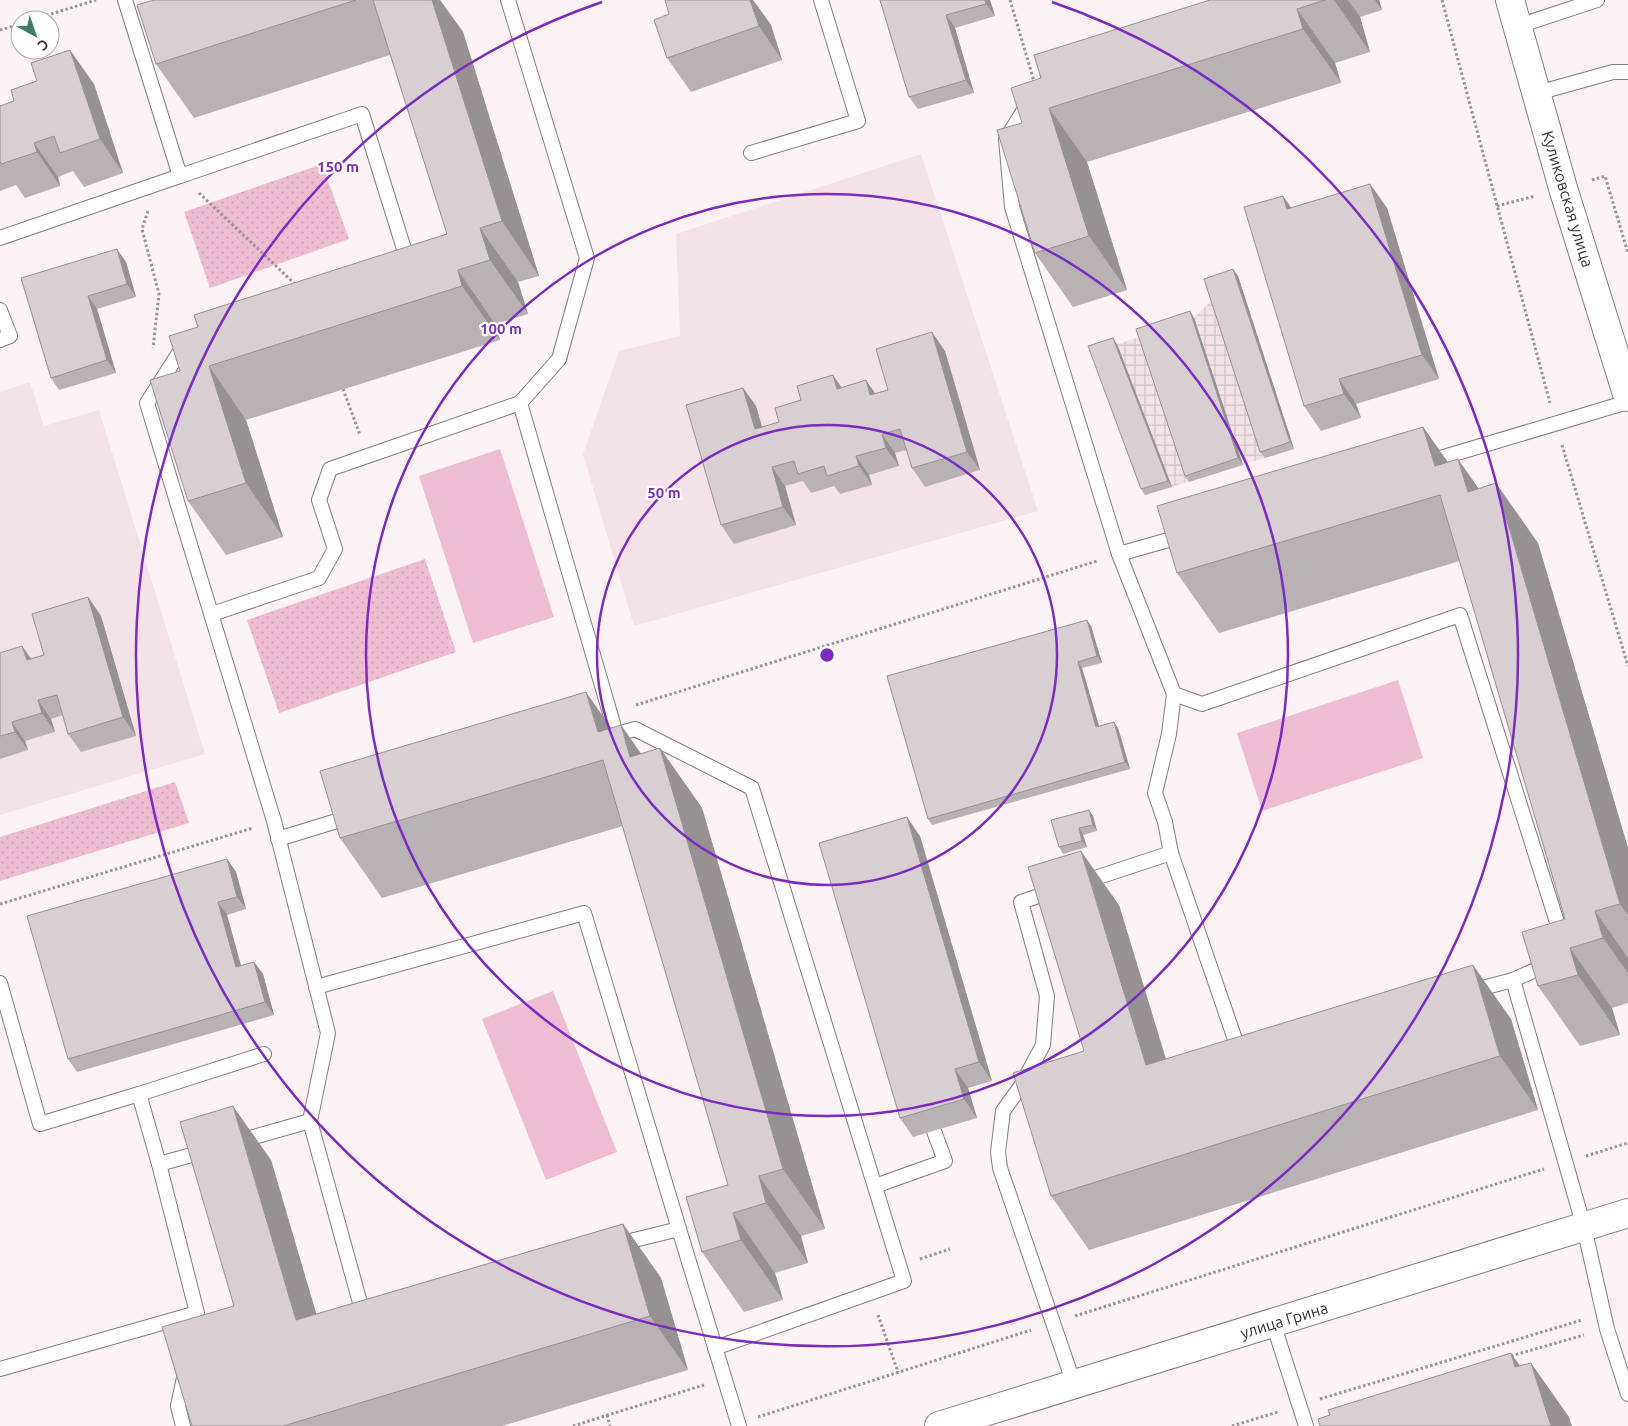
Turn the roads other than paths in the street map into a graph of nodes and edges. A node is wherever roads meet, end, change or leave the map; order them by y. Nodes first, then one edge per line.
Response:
1 (125, 0) edge
2 (508, 0) edge
3 (821, 0) edge
4 (1510, 0) edge
5 (1597, 0) edge
6 (1518, 26) junction
7 (1628, 72) edge
8 (1037, 90) edge
9 (1538, 93) junction
10 (751, 153) dead end
11 (180, 176) junction
12 (0, 238) edge
13 (400, 268) edge
14 (0, 310) edge
15 (195, 339) edge
16 (0, 340) edge
17 (1628, 397) edge
18 (1628, 402) edge
19 (520, 403) junction
20 (1413, 466) edge
21 (1198, 531) edge
22 (1119, 554) junction
23 (212, 614) junction
24 (1174, 694) junction
25 (616, 734) junction
26 (597, 740) edge
27 (363, 813) edge
28 (278, 839) junction
29 (1171, 853) junction
30 (1512, 980) junction
31 (0, 983) edge
32 (316, 987) junction
33 (1456, 995) edge
34 (1258, 1046) edge
35 (264, 1054) dead end
36 (139, 1094) junction
37 (310, 1120) junction
38 (934, 1131) edge
39 (159, 1164) junction
40 (875, 1186) junction
41 (1628, 1213) edge
42 (1584, 1227) junction
43 (679, 1229) junction
44 (602, 1248) edge
45 (381, 1305) edge
46 (197, 1313) junction
47 (1273, 1323) junction
48 (193, 1331) edge
49 (715, 1348) junction
50 (187, 1359) edge
51 (0, 1369) edge
52 (1074, 1384) junction
53 (1628, 1394) edge
54 (739, 1424) edge
55 (183, 1426) edge
56 (939, 1426) edge
57 (1306, 1426) edge

1 - 11 lane
2 - 19 lane
3 - 10 lane
4 - 6 street, Куликовская улица
5 - 6 lane
6 - 9 street, Куликовская улица
7 - 9 lane
8 - 22 lane
9 - 17 street, Куликовская улица
11 - 12 lane
11 - 13 lane
14 - 16 lane
15 - 23 lane
18 - 20 lane
19 - 23 lane
19 - 25 lane
21 - 22 lane
22 - 24 lane
23 - 28 lane
24 - 29 lane
24 - 30 lane
25 - 26 lane
25 - 40 lane
27 - 28 lane
28 - 32 lane
29 - 34 lane
29 - 52 lane
30 - 33 lane
30 - 42 lane
31 - 36 lane
32 - 37 lane
32 - 43 lane
35 - 36 lane
36 - 39 lane
37 - 39 lane
37 - 45 lane
38 - 40 lane
39 - 46 lane
40 - 49 lane
41 - 42 street, улица Грина
42 - 47 street, улица Грина
42 - 53 lane
43 - 44 lane
43 - 49 lane
46 - 48 lane
46 - 51 lane
47 - 52 street, улица Грина
47 - 57 lane
49 - 54 lane
50 - 55 lane
52 - 56 street, улица Грина

